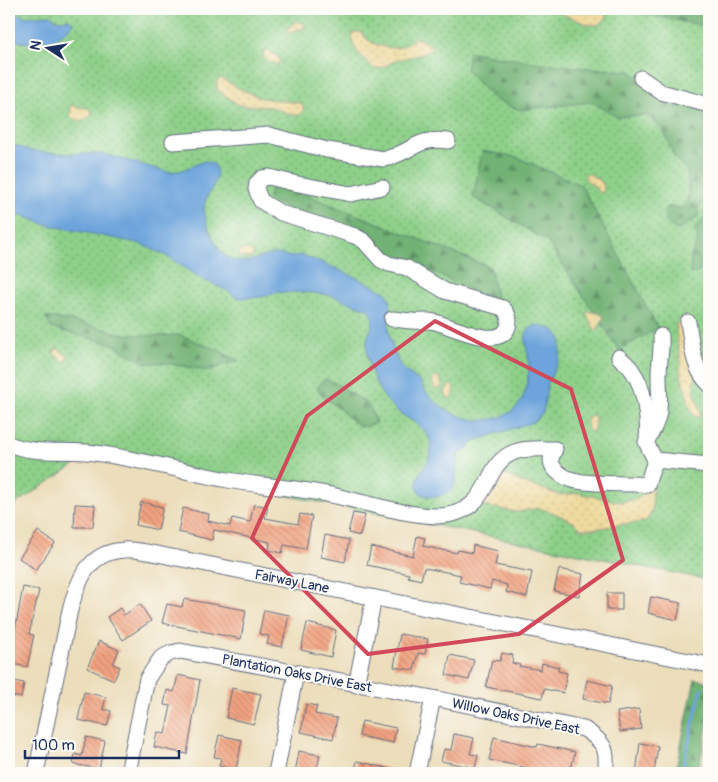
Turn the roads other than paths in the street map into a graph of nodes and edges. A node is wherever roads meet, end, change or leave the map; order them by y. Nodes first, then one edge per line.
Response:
1 (641, 78) dead end
2 (709, 104) edge
3 (448, 141) dead end
4 (173, 142) dead end
5 (382, 187) dead end
6 (392, 319) dead end
7 (688, 322) dead end
8 (661, 336) dead end
9 (620, 357) dead end
10 (709, 384) edge
11 (646, 442) junction
12 (9, 444) edge
13 (655, 460) junction
14 (709, 465) edge
15 (374, 598) junction
16 (709, 665) edge
17 (296, 673) junction
18 (356, 685) junction
19 (433, 698) junction
20 (36, 773) edge
21 (128, 773) edge
22 (276, 773) edge
23 (417, 773) edge
24 (605, 773) edge

1 - 2 street
3 - 4 street
5 - 6 street
7 - 10 street
8 - 11 street
9 - 11 street
11 - 13 street
12 - 13 street
13 - 14 street
15 - 16 street, Fairway Lane
15 - 18 street
15 - 20 street, Fairway Lane
17 - 18 street, Plantation Oaks Drive East
17 - 21 street, Plantation Oaks Drive East
17 - 22 street
18 - 19 street, Plantation Oaks Drive East
19 - 23 street
19 - 24 street, Willow Oaks Drive East

